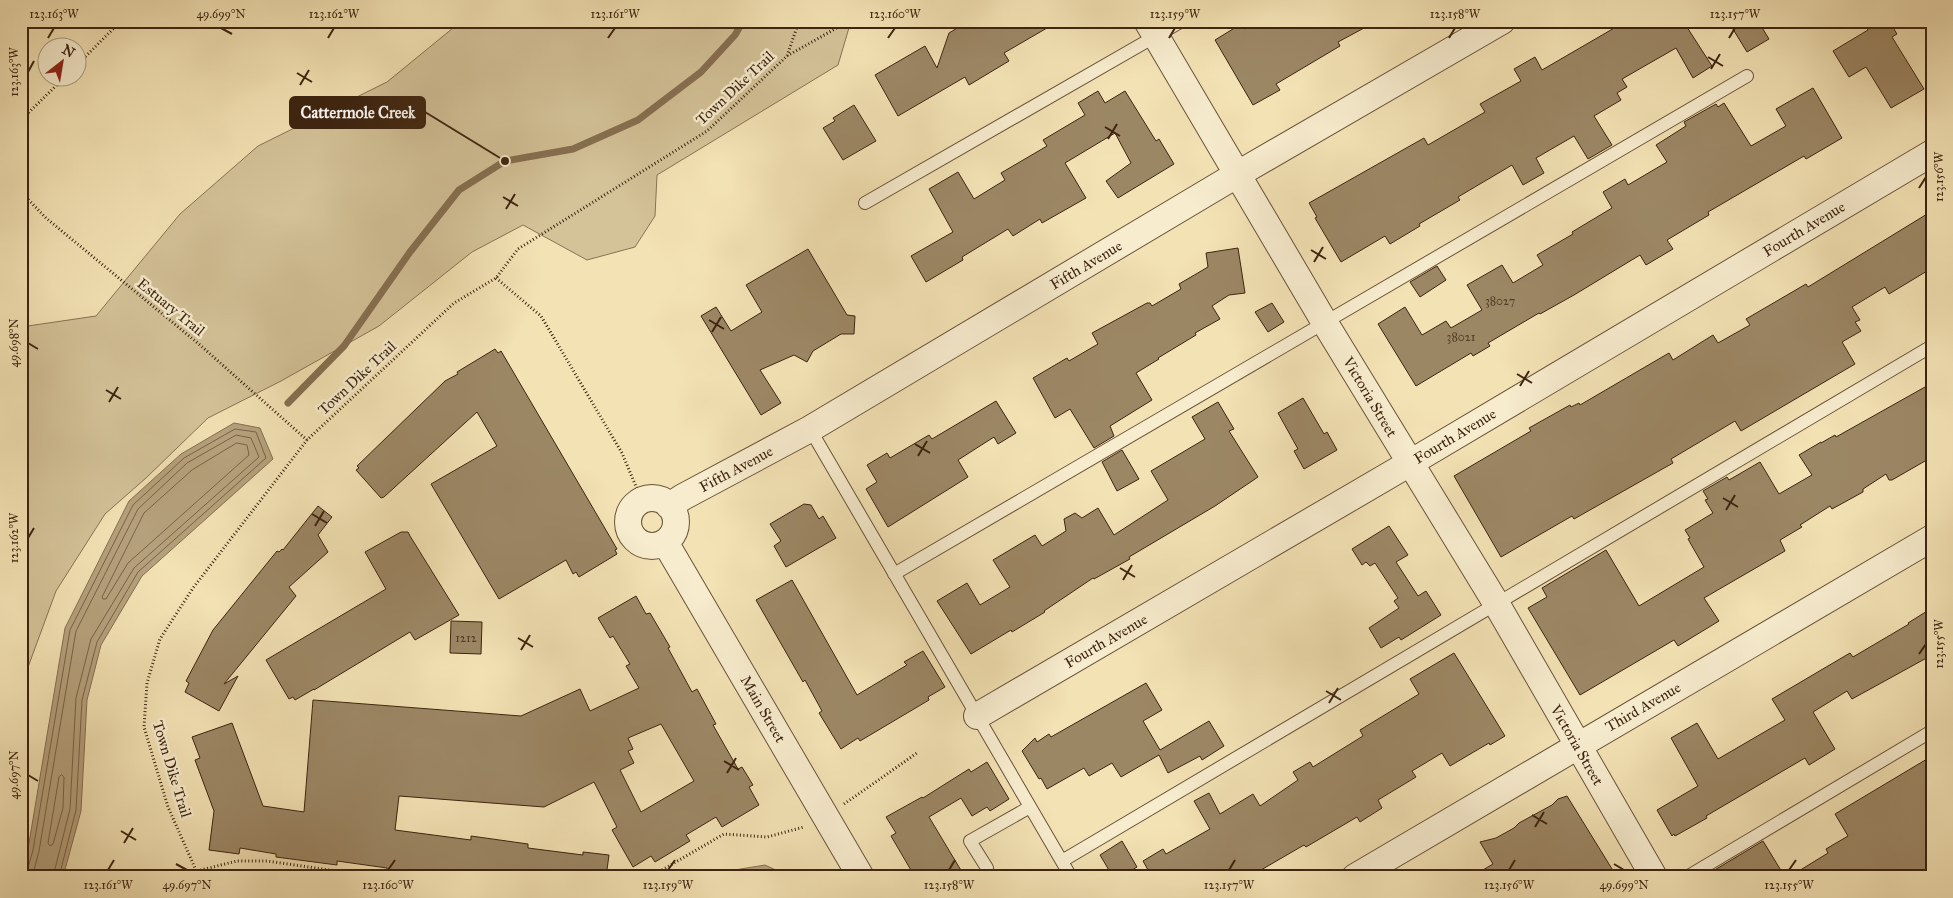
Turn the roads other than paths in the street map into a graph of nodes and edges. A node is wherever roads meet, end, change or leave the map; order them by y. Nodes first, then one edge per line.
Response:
1 (1182, 21) edge
2 (1502, 21) edge
3 (1151, 29) edge
4 (1747, 76) dead end
5 (1932, 153) edge
6 (1238, 174) junction
7 (865, 203) dead end
8 (1325, 323) junction
9 (1932, 346) edge
10 (810, 429) junction
11 (1410, 463) junction
12 (669, 506) junction
13 (1932, 538) edge
14 (665, 542) junction
15 (894, 574) junction
16 (1496, 603) junction
17 (977, 716) junction
18 (1932, 731) edge
19 (1577, 745) junction
20 (1030, 807) junction
21 (1062, 861) junction
22 (987, 868) dead end
23 (861, 877) edge
24 (1071, 877) edge
25 (1355, 877) edge
26 (1654, 877) edge
27 (1687, 877) edge

1 - 3 lane
2 - 6 street, Fifth Avenue
3 - 6 street, Victoria Street
3 - 7 lane
4 - 8 lane
5 - 11 street, Fourth Avenue
6 - 8 street, Victoria Street
6 - 10 street, Fifth Avenue
8 - 11 street, Victoria Street
8 - 15 lane
9 - 16 lane
10 - 12 street, Fifth Avenue
10 - 15 lane
11 - 16 street, Victoria Street
11 - 17 street, Fourth Avenue
12 - 14 street
12 - 14 street
13 - 19 street, Third Avenue
14 - 23 street, Main Street
15 - 17 lane
16 - 19 street, Victoria Street
16 - 21 lane
17 - 20 lane
18 - 27 lane
19 - 25 street, Third Avenue
19 - 26 street, Victoria Street
20 - 21 lane
20 - 22 lane
21 - 24 lane

